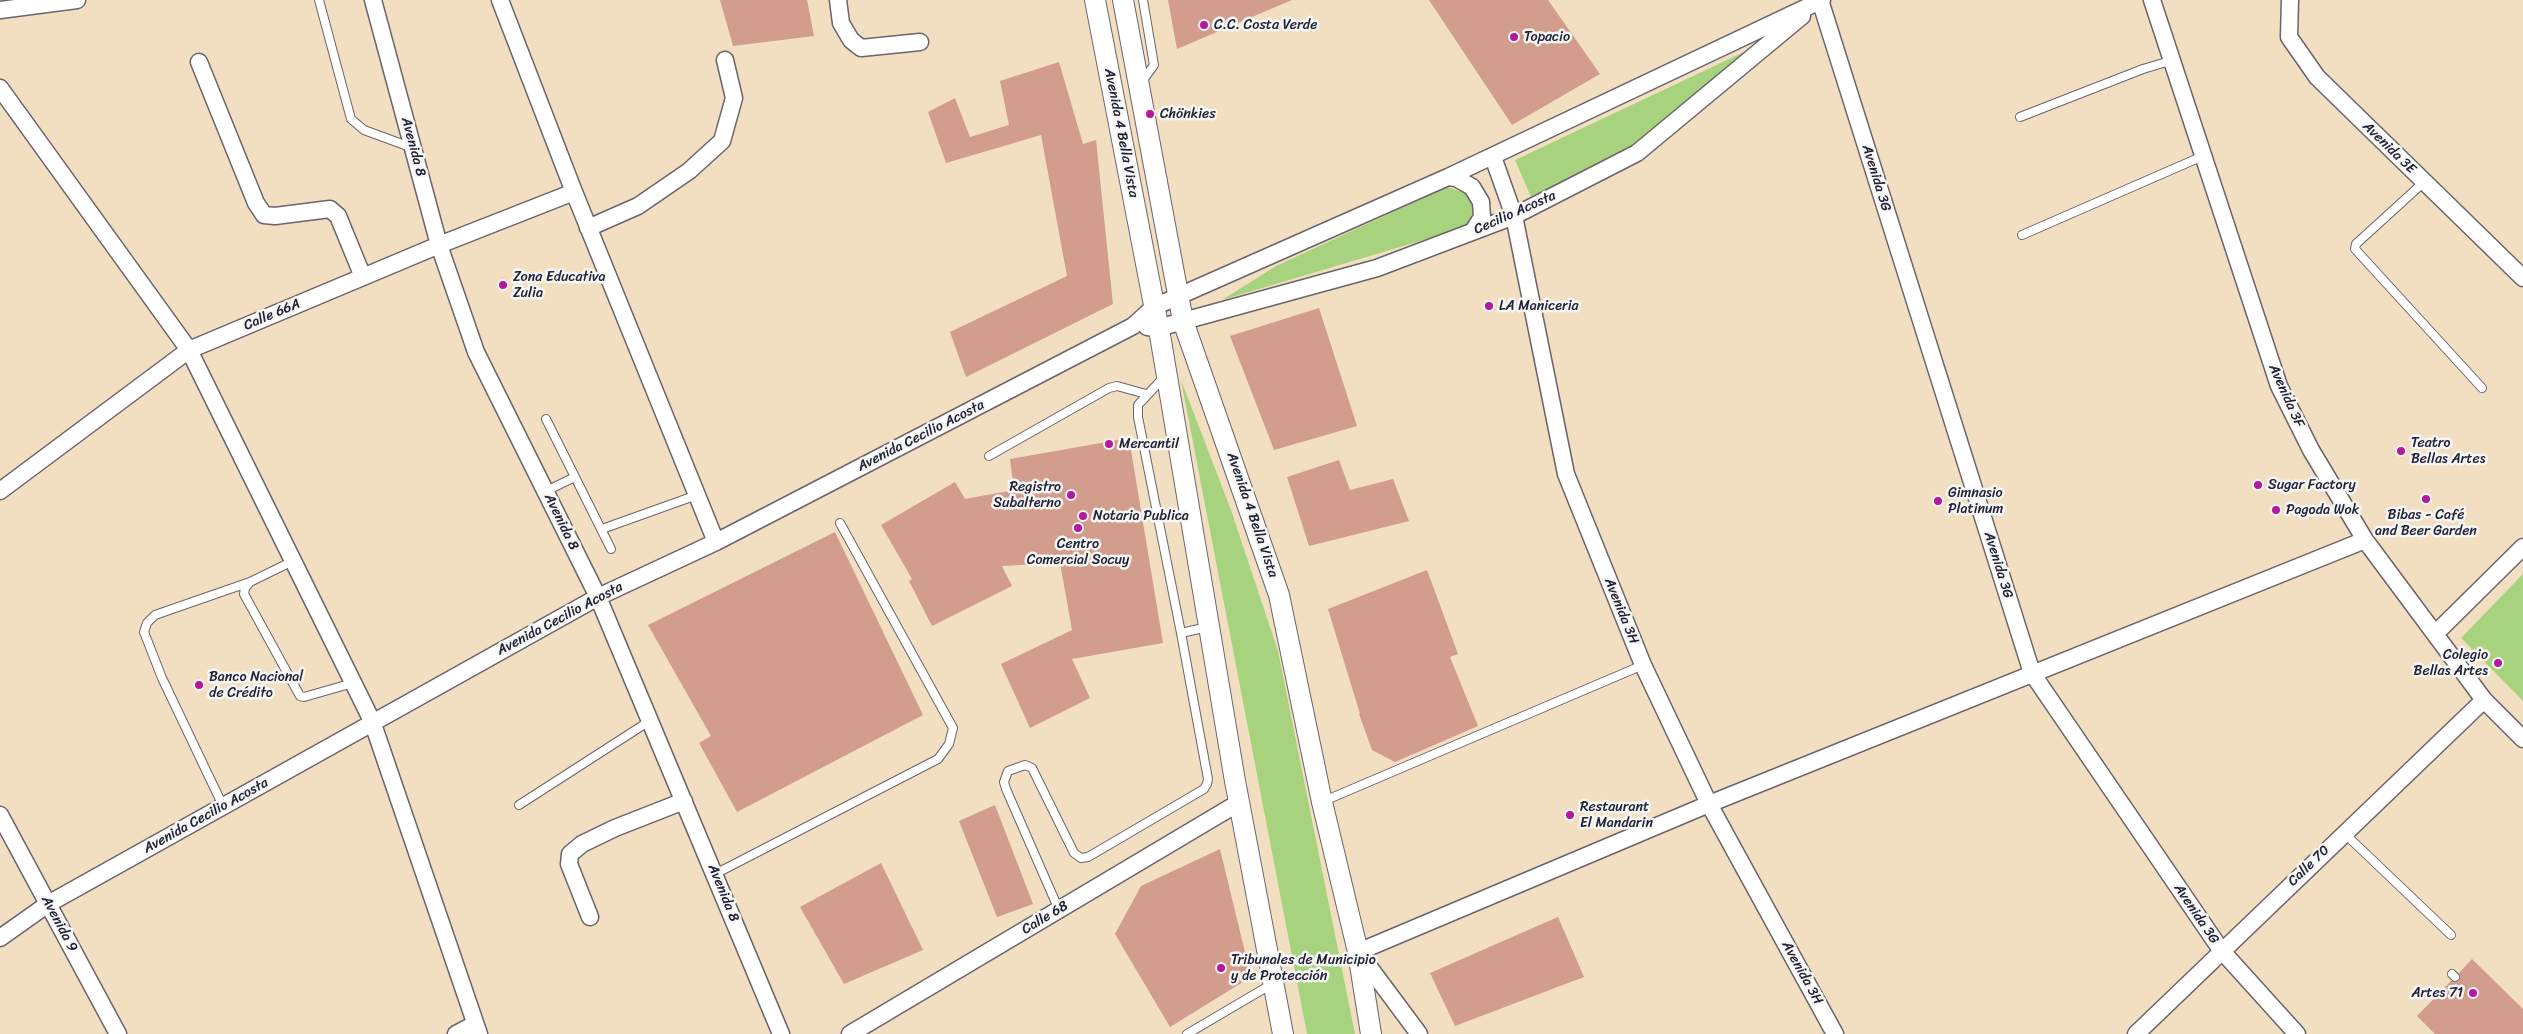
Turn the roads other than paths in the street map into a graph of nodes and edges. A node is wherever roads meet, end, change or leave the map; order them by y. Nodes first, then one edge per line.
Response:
1 (77, 0) edge
2 (319, 0) edge
3 (373, 0) edge
4 (500, 0) edge
5 (838, 0) edge
6 (1095, 0) edge
7 (1123, 0) edge
8 (1143, 0) edge
9 (1821, 0) edge
10 (2152, 0) edge
11 (2290, 0) edge
12 (0, 10) edge
13 (920, 42) dead end
14 (725, 60) dead end
15 (2170, 61) junction
16 (199, 62) dead end
17 (1139, 86) junction
18 (0, 88) edge
19 (2020, 117) dead end
20 (413, 148) junction
21 (2203, 156) junction
22 (1493, 157) junction
23 (1448, 178) junction
24 (2424, 182) junction
25 (574, 192) junction
26 (1514, 216) junction
27 (588, 228) junction
28 (1473, 232) junction
29 (2022, 235) dead end
30 (439, 245) junction
31 (363, 277) junction
32 (2523, 278) edge
33 (1178, 297) junction
34 (1154, 307) junction
35 (1183, 321) junction
36 (1133, 326) junction
37 (1158, 328) junction
38 (189, 350) junction
39 (1166, 374) junction
40 (2482, 388) dead end
41 (1146, 394) junction
42 (546, 419) dead end
43 (989, 456) dead end
44 (575, 477) junction
45 (0, 491) edge
46 (546, 491) junction
47 (697, 495) junction
48 (840, 523) dead end
49 (602, 528) junction
50 (2365, 540) junction
51 (716, 542) junction
52 (2523, 547) edge
53 (611, 549) dead end
54 (293, 561) junction
55 (250, 582) junction
56 (598, 597) junction
57 (1209, 627) junction
58 (1181, 633) junction
59 (2435, 634) junction
60 (1643, 665) junction
61 (2032, 674) junction
62 (353, 683) junction
63 (2484, 700) junction
64 (651, 720) junction
65 (372, 722) junction
66 (2523, 739) edge
67 (684, 801) junction
68 (1240, 802) junction
69 (1322, 802) junction
70 (1709, 804) junction
71 (519, 805) dead end
72 (223, 806) junction
73 (0, 815) edge
74 (2344, 833) junction
75 (715, 874) junction
76 (48, 904) junction
77 (1059, 910) junction
78 (590, 916) dead end
79 (2451, 935) dead end
80 (0, 938) edge
81 (2221, 950) junction
82 (1358, 952) junction
83 (1274, 983) junction
84 (477, 1029) edge
85 (118, 1034) edge
86 (456, 1034) edge
87 (781, 1034) edge
88 (850, 1034) edge
89 (1188, 1034) edge
90 (1283, 1034) edge
91 (1371, 1034) edge
92 (1419, 1034) edge
93 (1835, 1034) edge
94 (2136, 1034) edge
95 (2297, 1034) edge

1 - 12 street
2 - 20 lane
3 - 20 street, Avenida 8
4 - 25 street
5 - 13 street
6 - 34 street, Avenida 4 Bella Vista
7 - 17 street, Avenida 4 Bella Vista
8 - 17 lane
9 - 22 street
9 - 26 street, Cecilio Acosta
9 - 61 street, Avenida 3G
10 - 15 street, Avenida 3F
11 - 24 street, Avenida 3E
14 - 27 street
15 - 19 lane
15 - 21 street, Avenida 3F
16 - 31 street
17 - 33 street, Avenida 4 Bella Vista
18 - 38 street
20 - 30 street, Avenida 8
21 - 29 lane
21 - 50 street, Avenida 3F
22 - 23 street
22 - 26 street, Avenida 3H
23 - 28 street
23 - 33 street
24 - 32 street, Avenida 3E
24 - 40 lane
25 - 27 street
25 - 30 street, Calle 66A
26 - 28 street, Cecilio Acosta
26 - 60 street, Avenida 3H
27 - 47 street
28 - 35 street, Cecilio Acosta
30 - 31 street, Calle 66A
30 - 46 street, Avenida 8
31 - 38 street, Calle 66A
33 - 34 street
33 - 35 street, Avenida 4 Bella Vista
34 - 36 street, Avenida Cecilio Acosta
34 - 37 street, Avenida 4 Bella Vista
35 - 37 street, Cecilio Acosta
35 - 69 street, Avenida 4 Bella Vista
36 - 37 street
36 - 51 street, Avenida Cecilio Acosta
37 - 39 street, Avenida 4 Bella Vista
38 - 45 street, Calle 66A
38 - 54 street
39 - 41 lane
39 - 57 street, Avenida 4 Bella Vista
41 - 43 lane
41 - 58 lane
42 - 44 lane
44 - 46 lane
44 - 49 lane
46 - 56 street, Avenida 8
47 - 49 lane
47 - 51 street
48 - 75 lane
49 - 53 lane
50 - 59 street, Avenida 3F
50 - 61 street
51 - 56 street, Avenida Cecilio Acosta
52 - 59 street
54 - 55 lane
54 - 62 street
55 - 62 lane
55 - 72 lane
56 - 64 street, Avenida 8
56 - 65 street, Avenida Cecilio Acosta
57 - 58 lane
57 - 68 street, Avenida 4 Bella Vista
58 - 77 lane
59 - 63 street, Avenida 3F
60 - 69 lane
60 - 70 street, Avenida 3H
61 - 70 street
61 - 81 street, Avenida 3G
62 - 65 street
63 - 66 street, Avenida 3F
63 - 74 street, Calle 70
64 - 67 street, Avenida 8
64 - 71 lane
65 - 72 street, Avenida Cecilio Acosta
65 - 84 street
67 - 75 street, Avenida 8
67 - 78 street
68 - 77 street, Calle 68
68 - 83 street, Avenida 4 Bella Vista
69 - 82 street, Avenida 4 Bella Vista
70 - 82 street
70 - 93 street, Avenida 3H
72 - 76 street, Avenida Cecilio Acosta
73 - 76 street, Avenida 9
74 - 79 lane
74 - 81 street, Calle 70
75 - 87 street, Avenida 8
76 - 80 street, Avenida Cecilio Acosta
76 - 85 street, Avenida 9
77 - 88 street, Calle 68
81 - 94 street, Calle 70
81 - 95 street, Avenida 3G
82 - 91 street, Avenida 4 Bella Vista
82 - 92 street
83 - 89 lane
83 - 90 street, Avenida 4 Bella Vista
84 - 86 street

